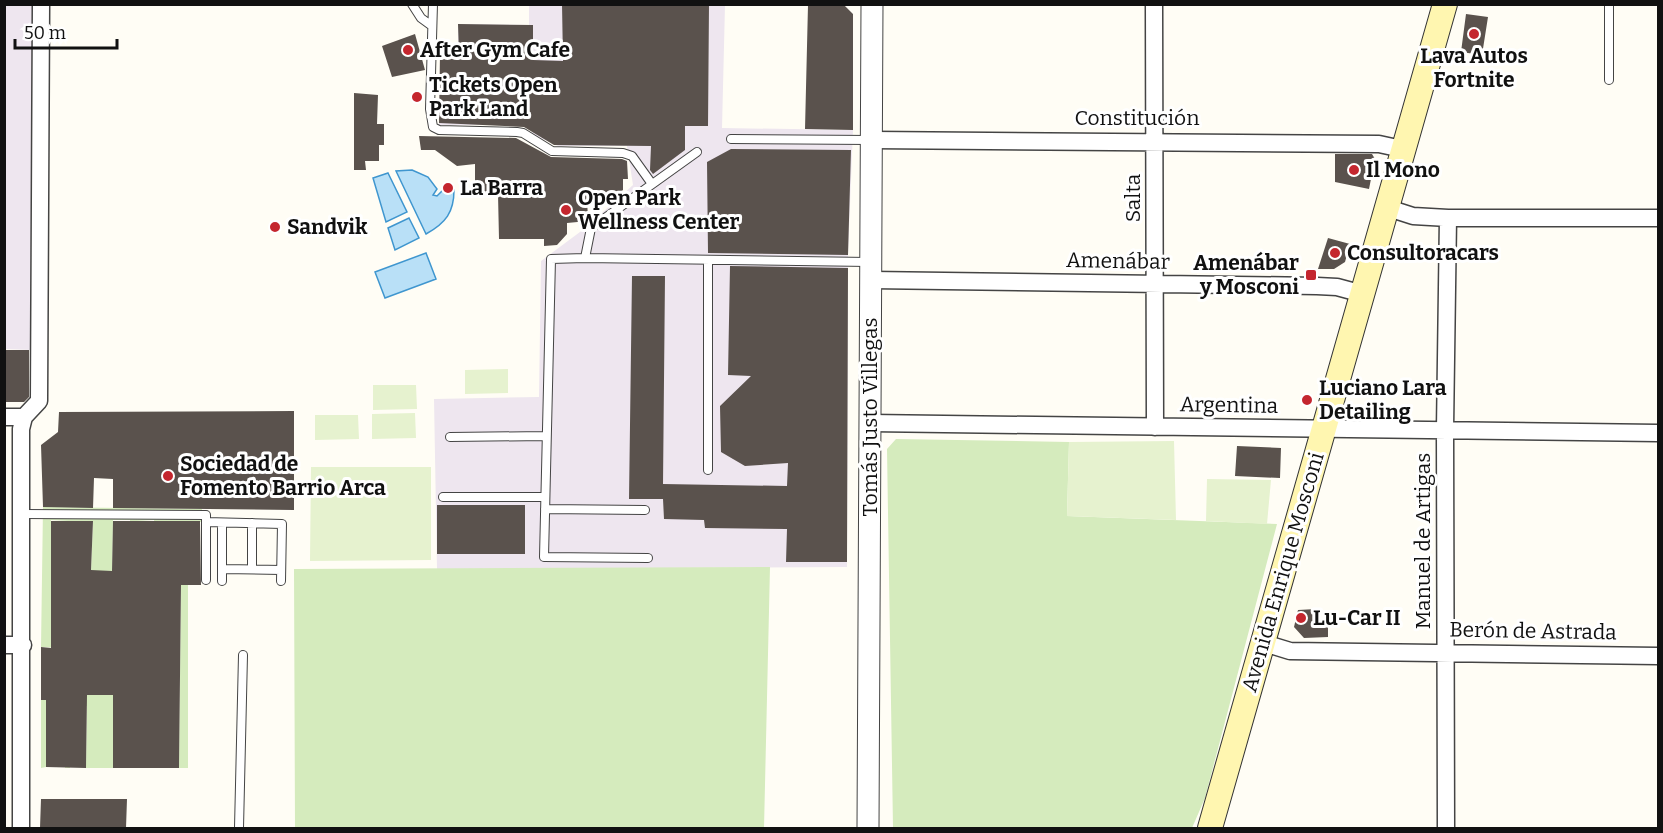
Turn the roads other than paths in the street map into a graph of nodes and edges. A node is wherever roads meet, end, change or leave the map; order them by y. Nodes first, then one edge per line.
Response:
1 (41, 4) edge
2 (412, 4) edge
3 (433, 4) edge
4 (872, 4) edge
5 (1154, 4) edge
6 (1445, 4) edge
7 (1609, 4) edge
8 (432, 26) junction
9 (1609, 80) dead end
10 (731, 139) dead end
11 (872, 140) junction
12 (1155, 141) junction
13 (1402, 149) junction
14 (697, 152) dead end
15 (652, 184) junction
16 (1385, 207) junction
17 (1448, 218) junction
18 (1659, 218) edge
19 (585, 258) junction
20 (708, 260) junction
21 (871, 271) junction
22 (1156, 285) junction
23 (1363, 294) junction
24 (4, 417) edge
25 (24, 417) junction
26 (870, 423) junction
27 (1155, 427) junction
28 (1324, 428) junction
29 (1445, 429) junction
30 (1659, 433) edge
31 (545, 436) junction
32 (450, 437) dead end
33 (708, 470) dead end
34 (443, 496) dead end
35 (545, 497) junction
36 (545, 509) junction
37 (645, 510) dead end
38 (22, 514) junction
39 (206, 522) junction
40 (222, 523) junction
41 (252, 524) junction
42 (648, 558) dead end
43 (222, 569) junction
44 (252, 569) junction
45 (281, 570) junction
46 (206, 580) dead end
47 (222, 581) dead end
48 (281, 581) dead end
49 (1264, 643) junction
50 (4, 645) edge
51 (23, 645) junction
52 (1446, 652) junction
53 (243, 656) dead end
54 (1659, 656) edge
55 (21, 828) edge
56 (239, 828) edge
57 (868, 828) edge
58 (1210, 828) edge
59 (1446, 828) edge

1 - 25 street
2 - 8 lane
3 - 8 lane
4 - 11 street, Tomás Justo Villegas
5 - 12 street, Salta
6 - 13 main road, Avenida Enrique Mosconi
7 - 9 lane
8 - 15 lane
10 - 11 lane
11 - 12 street, Constitución
11 - 21 street, Tomás Justo Villegas
12 - 13 street, Constitución
12 - 22 street, Salta
13 - 16 main road, Avenida Enrique Mosconi
14 - 15 lane
15 - 19 lane
16 - 17 street
16 - 23 main road, Avenida Enrique Mosconi
17 - 18 street
17 - 29 street, Manuel de Artigas
19 - 20 lane
19 - 31 lane
20 - 21 lane
20 - 33 lane
21 - 22 street, Amenábar
21 - 26 street, Tomás Justo Villegas
22 - 23 street, Amenábar
22 - 27 street, Salta
23 - 28 main road, Avenida Enrique Mosconi
24 - 25 street
25 - 38 street
26 - 27 street, Argentina
26 - 57 street, Tomás Justo Villegas
27 - 28 street, Argentina
28 - 29 street, Argentina
28 - 49 main road, Avenida Enrique Mosconi
29 - 30 street, Argentina
29 - 52 street, Manuel de Artigas
31 - 32 lane
31 - 35 lane
34 - 35 lane
35 - 36 lane
36 - 37 lane
36 - 42 lane
38 - 39 lane
38 - 51 street
39 - 40 lane
39 - 46 lane
40 - 41 lane
40 - 43 lane
41 - 44 lane
41 - 45 lane
43 - 44 lane
43 - 47 lane
44 - 45 lane
45 - 48 lane
49 - 52 street, Berón de Astrada
49 - 58 main road, Avenida Enrique Mosconi
50 - 51 street
51 - 55 street
52 - 54 street, Berón de Astrada
52 - 59 street, Manuel de Artigas
53 - 56 lane

